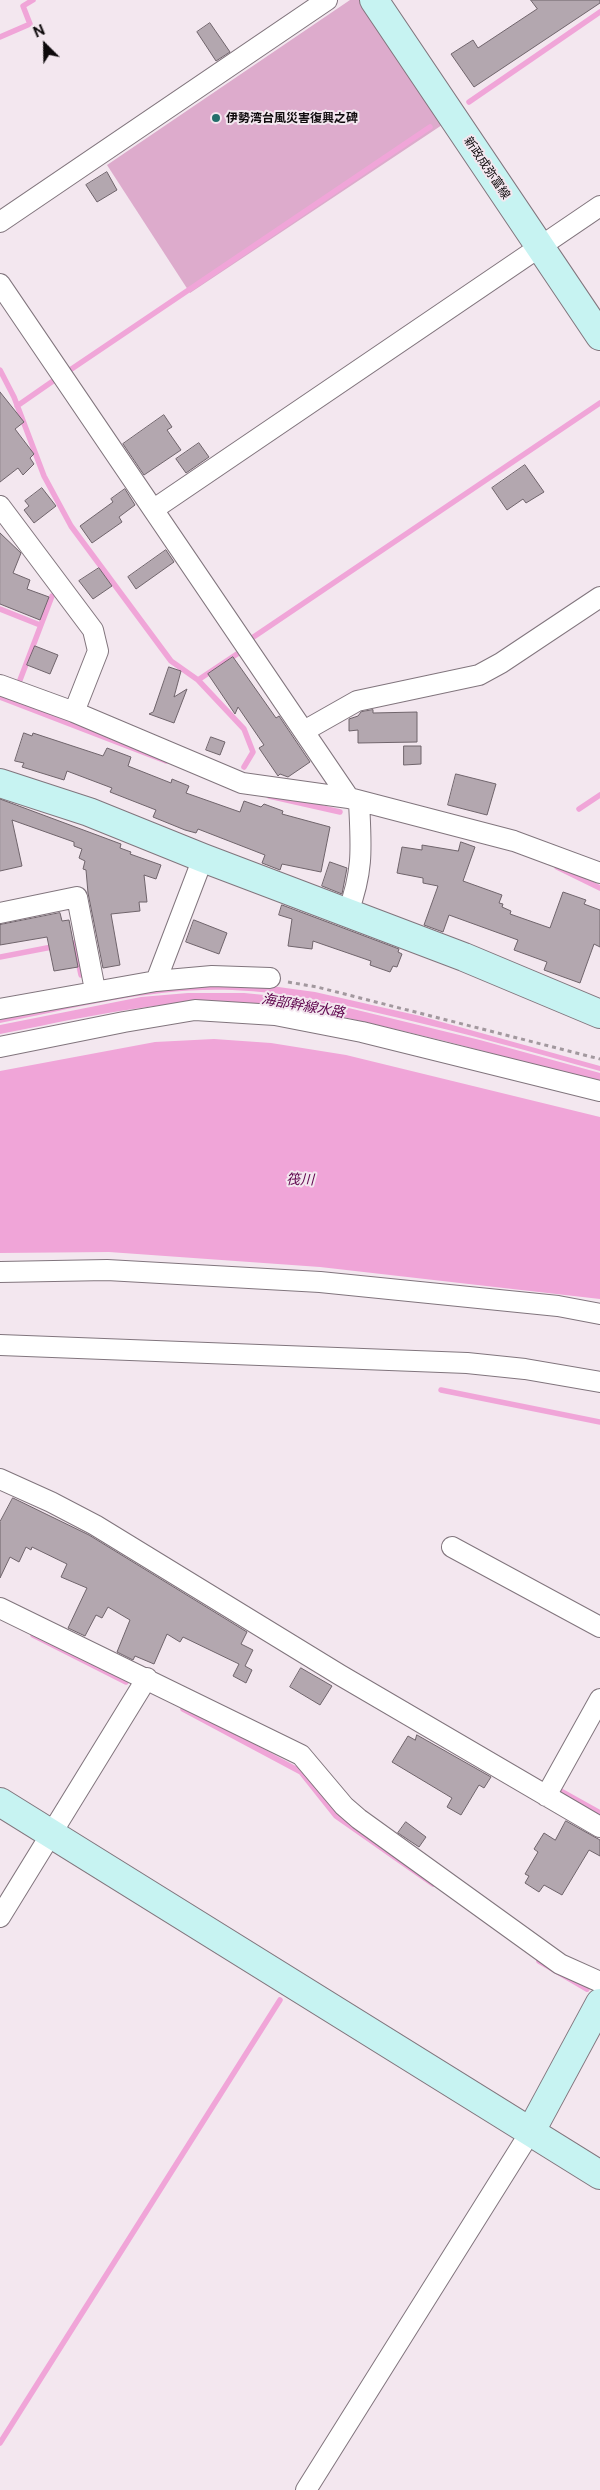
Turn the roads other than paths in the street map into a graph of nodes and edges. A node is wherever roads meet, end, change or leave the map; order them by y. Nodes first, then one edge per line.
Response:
1 (327, 0) edge
2 (374, 0) edge
3 (600, 206) edge
4 (0, 222) edge
5 (540, 247) junction
6 (0, 284) edge
7 (600, 336) edge
8 (0, 506) edge
9 (154, 509) junction
10 (600, 597) edge
11 (0, 685) edge
12 (74, 712) junction
13 (304, 731) junction
14 (0, 783) edge
15 (354, 800) junction
16 (203, 858) junction
17 (600, 873) edge
18 (0, 912) edge
19 (348, 912) junction
20 (270, 978) road end
21 (156, 981) junction
22 (95, 990) junction
23 (0, 1009) edge
24 (600, 1014) edge
25 (0, 1047) edge
26 (600, 1091) edge
27 (0, 1272) edge
28 (600, 1314) edge
29 (0, 1345) edge
30 (600, 1382) edge
31 (0, 1479) edge
32 (452, 1547) dead end
33 (0, 1608) edge
34 (600, 1627) edge
35 (147, 1678) junction
36 (600, 1699) edge
37 (546, 1796) junction
38 (0, 1802) edge
39 (600, 1827) edge
40 (53, 1833) junction
41 (0, 1917) edge
42 (600, 1982) edge
43 (600, 2003) edge
44 (531, 2131) junction
45 (600, 2175) edge
46 (306, 2490) edge

1 - 4 street
2 - 5 street, 新政成弥富線
3 - 5 street
5 - 7 street, 新政成弥富線
5 - 9 street
6 - 9 street
8 - 12 street
9 - 13 street
10 - 13 street
11 - 12 street
12 - 15 street
13 - 15 street
14 - 16 street
15 - 17 street
15 - 19 street
16 - 19 street
16 - 21 street
18 - 22 street
19 - 24 street
20 - 21 street
21 - 22 street
22 - 23 street
25 - 26 street
27 - 28 street
29 - 30 street
31 - 37 street
32 - 34 street
33 - 35 street
35 - 40 street
35 - 42 street
36 - 37 street
37 - 39 street
38 - 40 street
40 - 41 street
40 - 44 street
43 - 44 street
44 - 45 street
44 - 46 street

